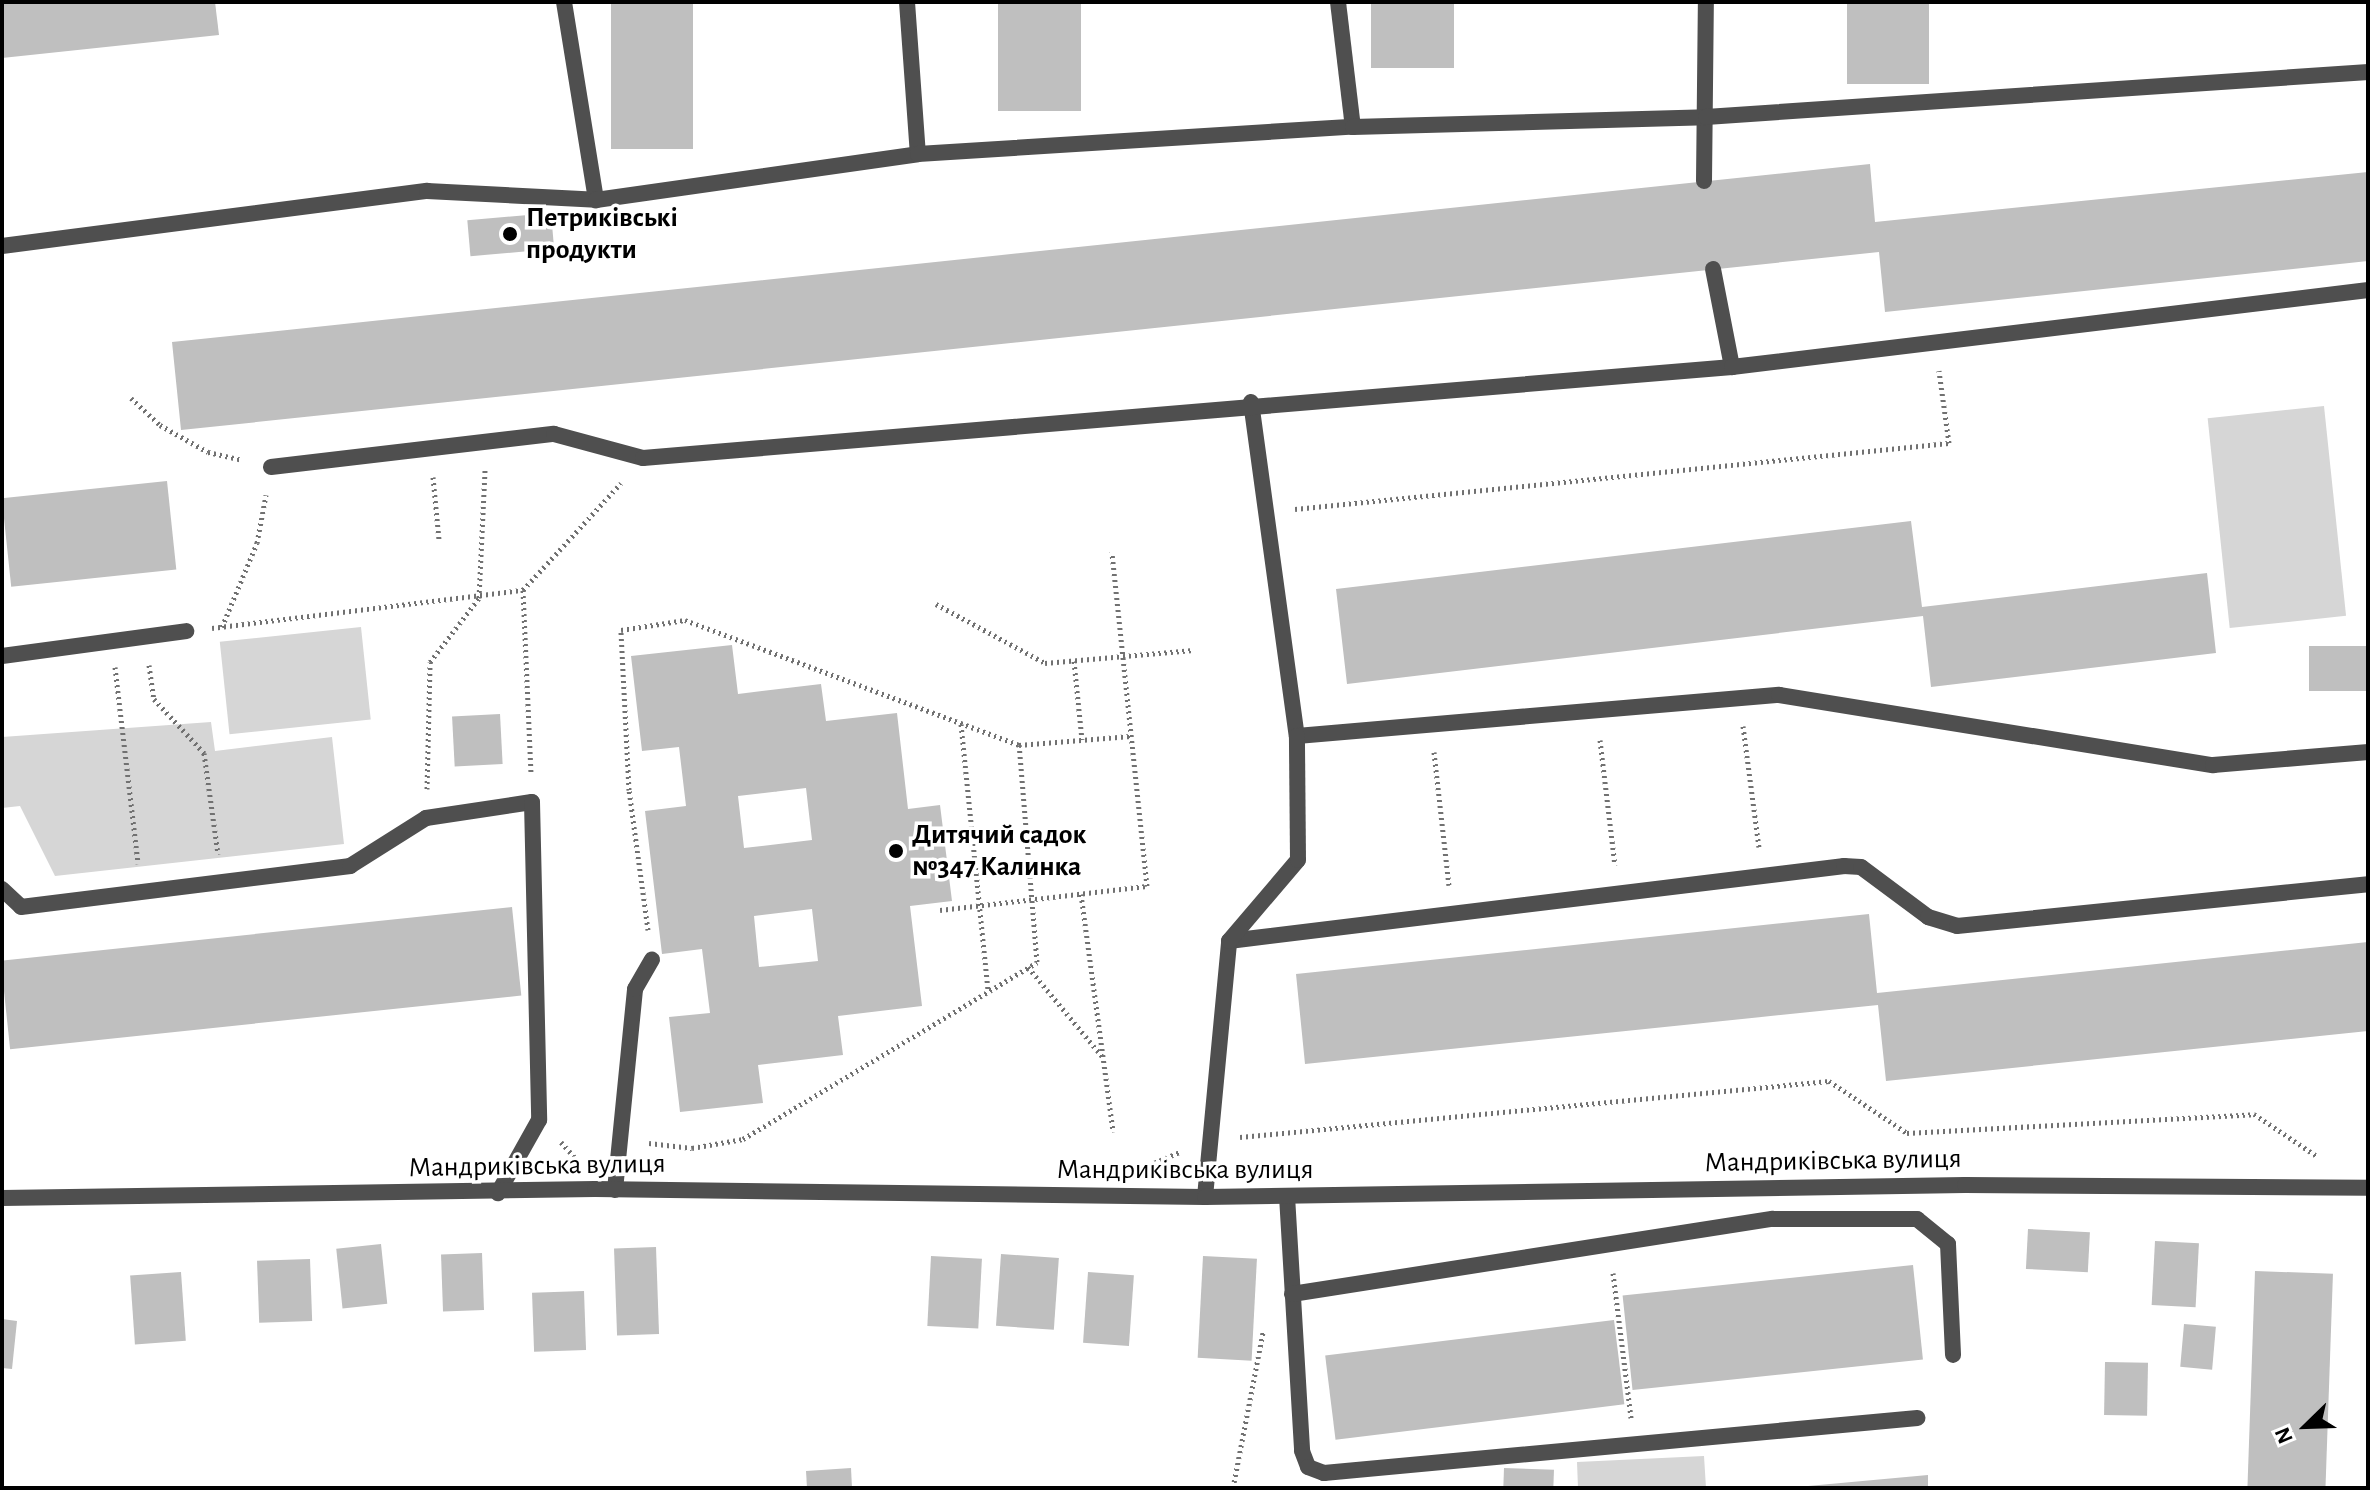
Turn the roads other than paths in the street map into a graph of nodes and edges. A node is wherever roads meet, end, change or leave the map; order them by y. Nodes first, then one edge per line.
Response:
1 (564, 2) edge
2 (907, 2) edge
3 (1338, 2) edge
4 (1706, 2) edge
5 (2368, 72) edge
6 (1706, 117) junction
7 (1353, 127) junction
8 (918, 154) junction
9 (1704, 181) dead end
10 (596, 200) junction
11 (2, 246) edge
12 (1713, 269) dead end
13 (2368, 290) edge
14 (1732, 367) junction
15 (1251, 402) junction
16 (271, 467) road end
17 (186, 631) road end
18 (2, 656) edge
19 (1297, 736) junction
20 (2368, 752) edge
21 (2368, 884) edge
22 (2, 889) edge
23 (1229, 941) junction
24 (652, 959) road end
25 (2368, 1188) edge
26 (615, 1190) junction
27 (498, 1193) junction
28 (1287, 1196) junction
29 (1205, 1197) junction
30 (2, 1198) edge
31 (1292, 1294) junction
32 (1953, 1355) dead end
33 (1917, 1418) dead end

1 - 10 street
2 - 8 street
3 - 7 street
4 - 6 street
5 - 6 street
6 - 7 street
6 - 9 street
7 - 8 street
8 - 10 street
10 - 11 street
12 - 14 street
13 - 14 street
14 - 15 street
15 - 16 street
15 - 19 street
17 - 18 street
19 - 20 street
19 - 23 street
21 - 23 street
22 - 27 street
23 - 29 street
24 - 26 street
25 - 28 street, Мандриківська вулиця
26 - 27 street, Мандриківська вулиця
26 - 29 street, Мандриківська вулиця
27 - 30 street, Мандриківська вулиця
28 - 29 street, Мандриківська вулиця
28 - 31 street
31 - 32 street
31 - 33 street

